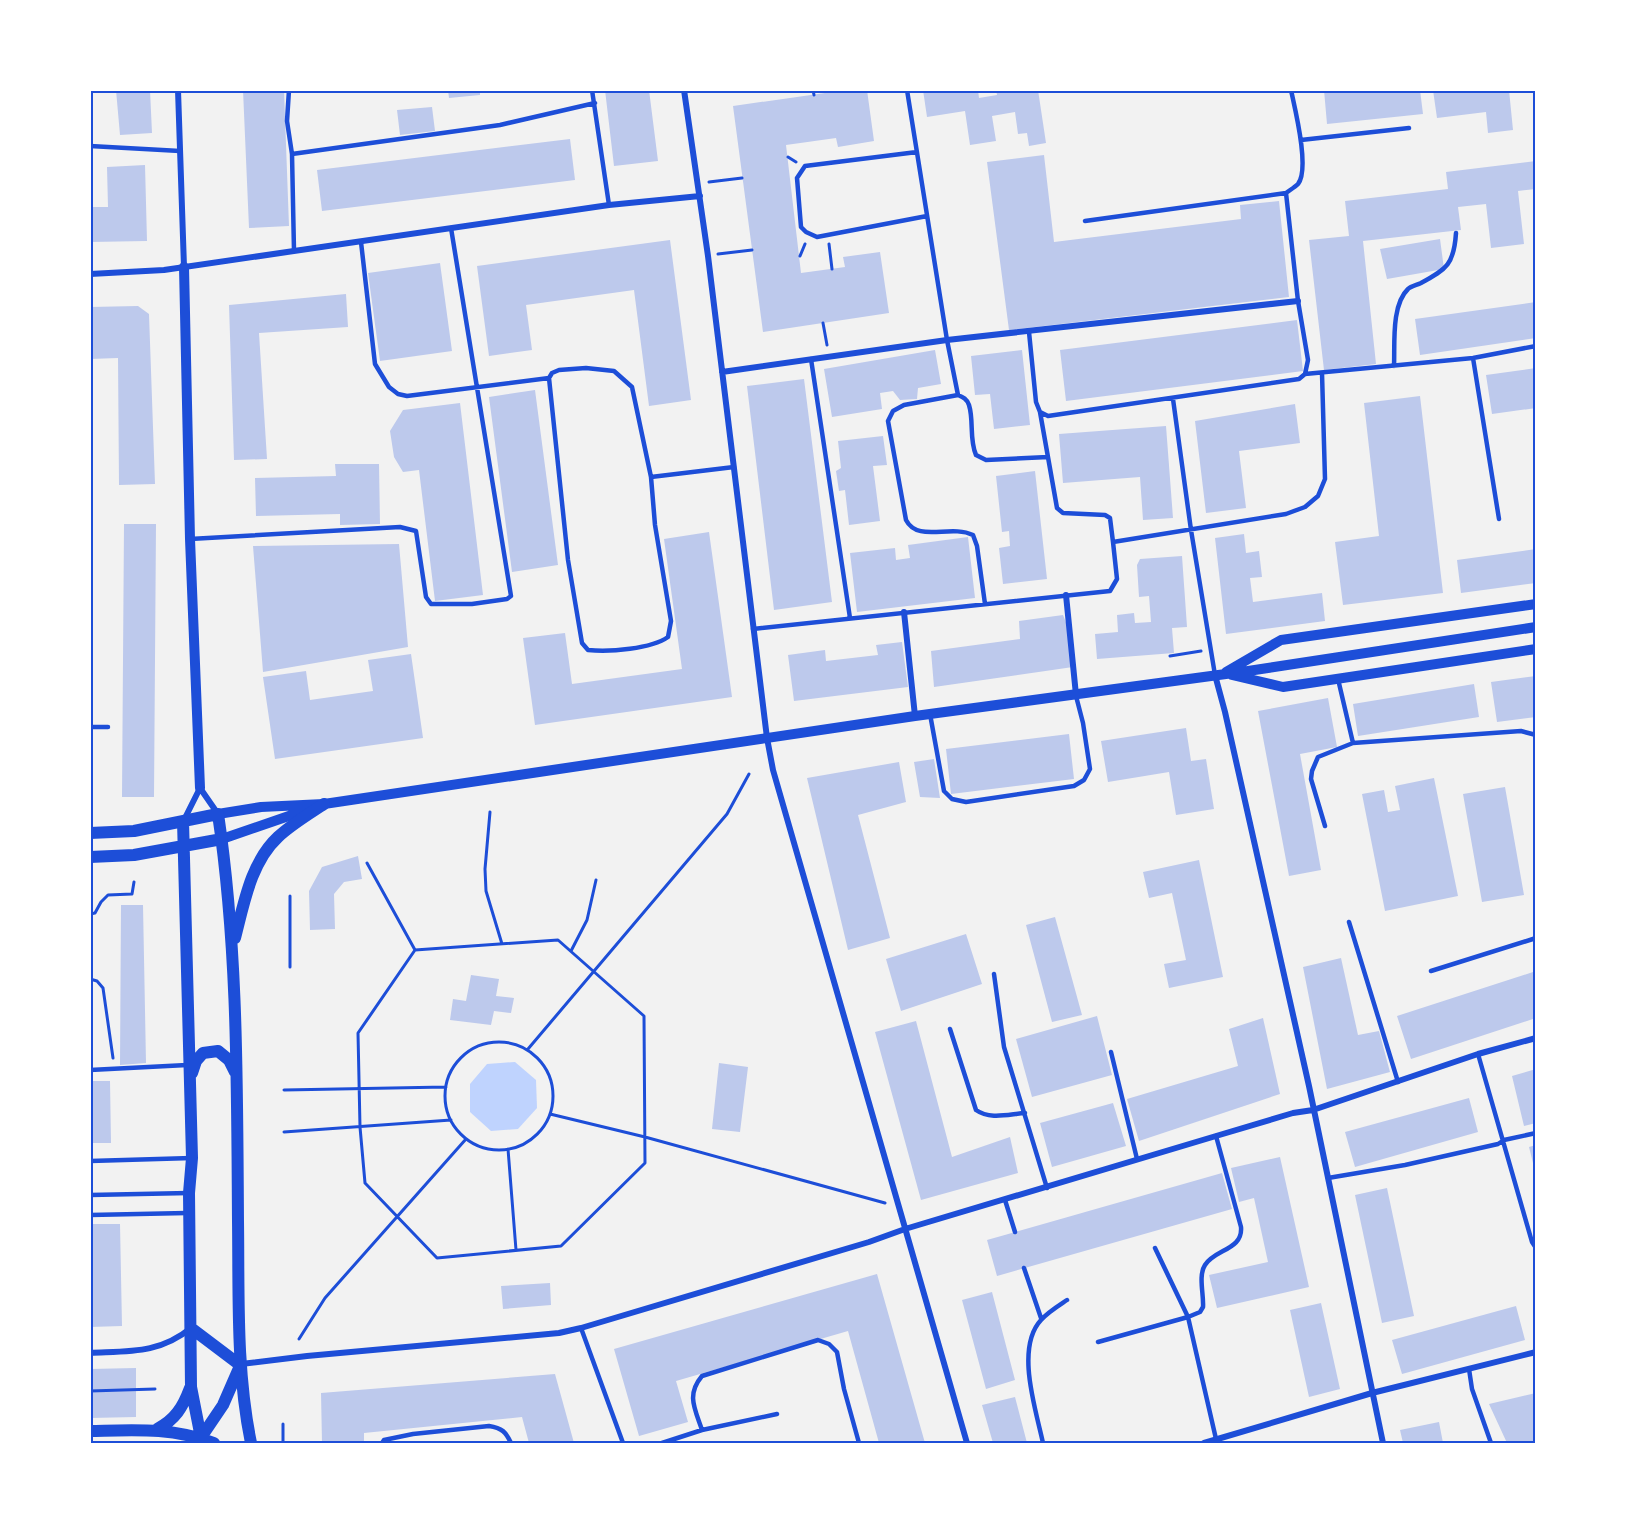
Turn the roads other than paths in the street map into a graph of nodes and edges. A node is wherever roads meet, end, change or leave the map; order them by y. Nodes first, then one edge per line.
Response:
1 (178, 90) edge
2 (289, 90) edge
3 (592, 90) edge
4 (684, 90) edge
5 (907, 90) edge
6 (1291, 90) edge
7 (595, 104) junction
8 (1409, 128) dead end
9 (1301, 140) junction
10 (90, 146) edge
11 (180, 151) junction
12 (917, 152) junction
13 (291, 154) junction
14 (1286, 193) junction
15 (700, 196) junction
16 (609, 205) junction
17 (927, 216) junction
18 (1085, 221) dead end
19 (451, 228) junction
20 (1456, 233) dead end
21 (361, 242) junction
22 (294, 251) junction
23 (184, 267) junction
24 (90, 274) edge
25 (1298, 301) junction
26 (1029, 332) junction
27 (947, 340) junction
28 (1536, 346) edge
29 (1473, 358) junction
30 (811, 359) junction
31 (1394, 366) junction
32 (722, 372) junction
33 (1322, 373) junction
34 (1305, 374) junction
35 (549, 378) junction
36 (478, 388) junction
37 (958, 395) junction
38 (1173, 399) junction
39 (1040, 412) junction
40 (1048, 457) junction
41 (734, 467) junction
42 (651, 477) junction
43 (1499, 519) dead end
44 (1191, 530) junction
45 (190, 539) junction
46 (1113, 542) junction
47 (1066, 596) junction
48 (985, 604) junction
49 (1536, 604) edge
50 (904, 612) junction
51 (850, 618) junction
52 (1536, 627) edge
53 (753, 629) junction
54 (1536, 649) edge
55 (1219, 674) junction
56 (1338, 679) junction
57 (1076, 696) junction
58 (930, 714) junction
59 (915, 716) junction
60 (90, 727) edge
61 (108, 727) dead end
62 (1536, 735) edge
63 (766, 738) junction
64 (1353, 743) junction
65 (200, 788) junction
66 (324, 804) junction
67 (218, 814) junction
68 (183, 821) junction
69 (1325, 826) dead end
70 (90, 833) edge
71 (222, 839) junction
72 (184, 848) junction
73 (90, 857) edge
74 (1349, 922) dead end
75 (1536, 938) edge
76 (232, 948) junction
77 (1431, 971) dead end
78 (994, 974) dead end
79 (950, 1029) dead end
80 (1536, 1038) edge
81 (1112, 1052) dead end
82 (1478, 1054) junction
83 (190, 1065) junction
84 (90, 1070) edge
85 (236, 1076) junction
86 (190, 1079) junction
87 (1398, 1082) junction
88 (1313, 1110) junction
89 (1025, 1113) junction
90 (1536, 1133) edge
91 (1216, 1136) junction
92 (1504, 1140) junction
93 (192, 1158) junction
94 (1137, 1159) junction
95 (90, 1161) edge
96 (1328, 1178) junction
97 (1047, 1188) junction
98 (189, 1193) junction
99 (90, 1195) edge
100 (1005, 1200) junction
101 (189, 1213) junction
102 (90, 1215) edge
103 (904, 1229) junction
104 (1014, 1232) dead end
105 (1155, 1248) dead end
106 (1536, 1248) edge
107 (1024, 1268) dead end
108 (1067, 1300) dead end
109 (1188, 1317) junction
110 (1041, 1318) junction
111 (191, 1328) junction
112 (581, 1328) junction
113 (1098, 1342) dead end
114 (1536, 1352) edge
115 (90, 1353) edge
116 (240, 1365) junction
117 (1469, 1369) junction
118 (191, 1386) junction
119 (1372, 1393) junction
120 (777, 1414) dead end
121 (157, 1429) junction
122 (702, 1430) junction
123 (90, 1431) edge
124 (1216, 1439) junction
125 (200, 1441) edge
126 (214, 1443) edge
127 (251, 1443) edge
128 (382, 1443) edge
129 (510, 1443) edge
130 (623, 1443) edge
131 (662, 1443) edge
132 (859, 1443) edge
133 (967, 1443) edge
134 (1043, 1443) edge
135 (1204, 1443) edge
136 (1383, 1443) edge
137 (1491, 1443) edge

1 - 11 street
2 - 13 lane
3 - 7 lane
4 - 15 street
5 - 12 lane
6 - 9 lane
7 - 13 lane
7 - 16 lane
8 - 9 lane
9 - 14 lane
10 - 11 lane
11 - 23 street
12 - 17 lane
12 - 17 lane
13 - 22 lane
14 - 18 lane
14 - 25 lane
15 - 16 street
15 - 32 street
16 - 19 street
17 - 27 lane
19 - 21 street
19 - 36 lane
20 - 31 lane
21 - 22 street
21 - 36 lane
22 - 23 street
23 - 24 street
23 - 45 street
25 - 26 street
25 - 34 lane
26 - 27 street
26 - 39 lane
27 - 30 street
27 - 37 lane
28 - 29 lane
29 - 31 lane
29 - 43 lane
30 - 32 street
30 - 51 lane
31 - 33 lane
32 - 41 street
33 - 34 lane
33 - 44 lane
34 - 38 lane
35 - 36 lane
35 - 42 lane
35 - 42 lane
36 - 45 lane
37 - 40 lane
37 - 48 lane
38 - 39 lane
38 - 44 lane
39 - 40 lane
40 - 46 lane
41 - 42 lane
41 - 53 street
44 - 46 lane
44 - 55 lane
45 - 65 street
46 - 47 lane
47 - 48 lane
47 - 57 street
48 - 50 lane
49 - 55 street
50 - 51 lane
50 - 59 street
51 - 53 lane
52 - 55 street
53 - 63 street
54 - 56 street
55 - 56 street
55 - 57 street
55 - 88 street
56 - 64 lane
57 - 58 street
57 - 58 lane
58 - 59 street
59 - 63 street
60 - 61 lane
62 - 64 lane
63 - 66 street
63 - 103 street
64 - 69 lane
65 - 67 street
65 - 68 street
66 - 67 street
66 - 71 street
66 - 76 main road
67 - 68 main road
67 - 71 main road
68 - 70 main road
68 - 72 main road
71 - 72 main road
71 - 76 main road
72 - 73 main road
72 - 83 main road
74 - 87 lane
75 - 77 lane
76 - 85 main road
78 - 89 lane
79 - 89 lane
80 - 82 street
81 - 94 lane
82 - 87 street
82 - 92 lane
83 - 84 lane
83 - 86 main road
85 - 86 main road
85 - 116 main road
86 - 93 main road
87 - 88 street
88 - 91 street
88 - 96 street
89 - 97 lane
90 - 92 lane
91 - 94 street
91 - 109 lane
92 - 96 lane
92 - 106 lane
93 - 95 lane
93 - 98 main road
94 - 97 street
96 - 119 street
97 - 100 street
98 - 99 lane
98 - 101 main road
100 - 103 street
100 - 104 lane
101 - 102 lane
101 - 111 main road
103 - 112 street
103 - 133 street
105 - 109 lane
107 - 110 lane
108 - 110 lane
109 - 113 lane
109 - 124 lane
110 - 134 lane
111 - 115 street
111 - 116 main road
111 - 118 main road
112 - 116 street
112 - 130 lane
114 - 117 street
116 - 125 main road
116 - 127 main road
117 - 119 street
117 - 137 lane
118 - 121 main road
118 - 125 main road
119 - 124 street
119 - 136 street
120 - 122 lane
121 - 123 main road
121 - 125 main road
122 - 131 lane
122 - 132 lane
124 - 135 street
125 - 126 main road
128 - 129 lane

